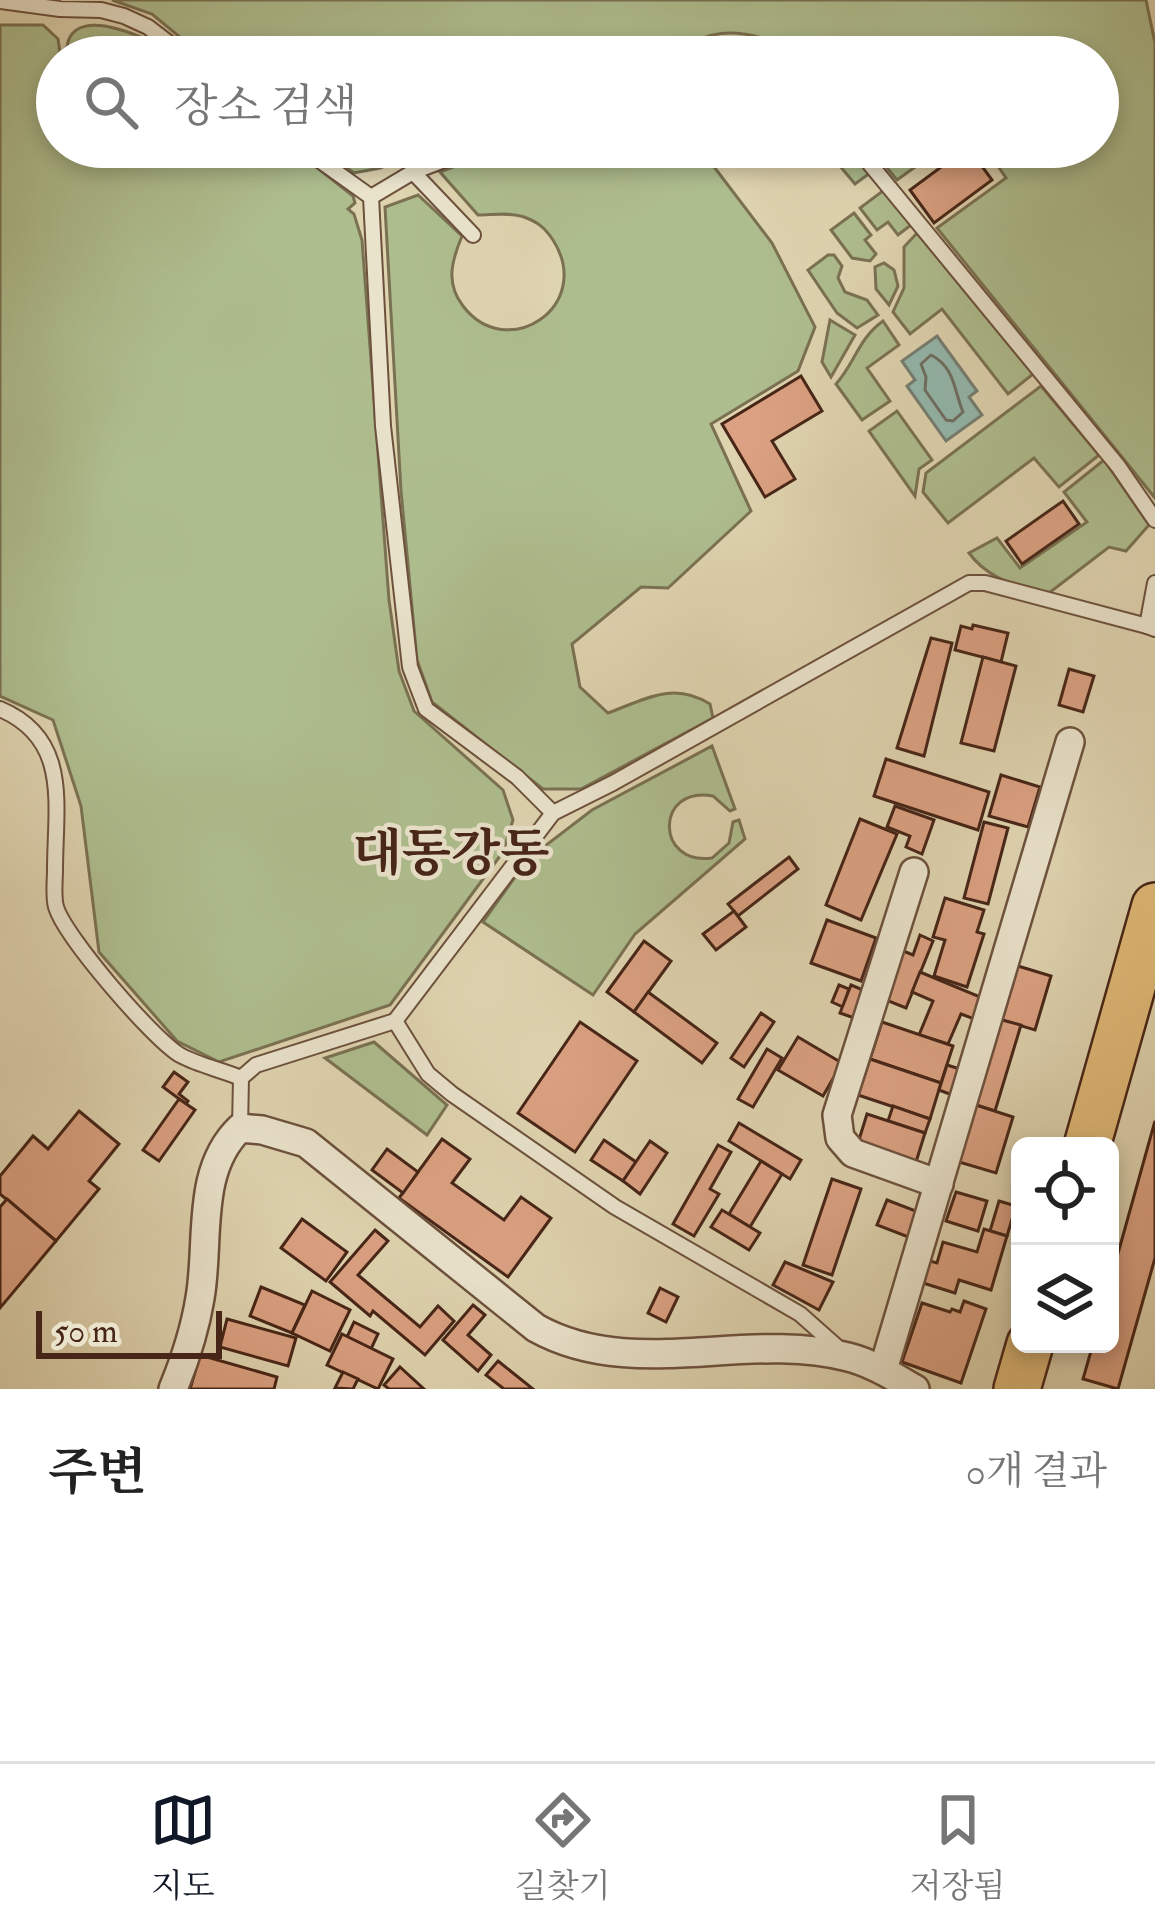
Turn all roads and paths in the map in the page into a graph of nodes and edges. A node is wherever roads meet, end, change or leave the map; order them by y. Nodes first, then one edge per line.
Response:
1 (0, 1) edge
2 (160, 36) edge
3 (331, 168) edge
4 (423, 168) edge
5 (873, 168) edge
6 (413, 172) junction
7 (371, 197) junction
8 (473, 235) dead end
9 (1155, 520) edge
10 (1155, 583) edge
11 (1151, 628) edge
12 (0, 709) edge
13 (1070, 742) dead end
14 (553, 813) junction
15 (914, 872) dead end
16 (1155, 906) edge
17 (395, 1021) junction
18 (242, 1078) junction
19 (240, 1128) junction
20 (1090, 1137) edge
21 (939, 1184) junction
22 (1027, 1353) edge
23 (848, 1356) junction
24 (883, 1370) junction
25 (173, 1389) edge
26 (915, 1389) edge
27 (1017, 1389) edge

1 - 2 lane
3 - 7 lane
4 - 6 lane
5 - 9 lane
6 - 7 lane
6 - 8 lane
7 - 14 lane
10 - 11 lane
11 - 14 lane
12 - 18 lane
13 - 21 street
14 - 17 lane
15 - 21 street
16 - 20 main road
17 - 18 lane
17 - 23 lane
18 - 19 lane
19 - 23 street
19 - 25 street
21 - 24 street
22 - 27 main road
23 - 24 street
24 - 26 street

